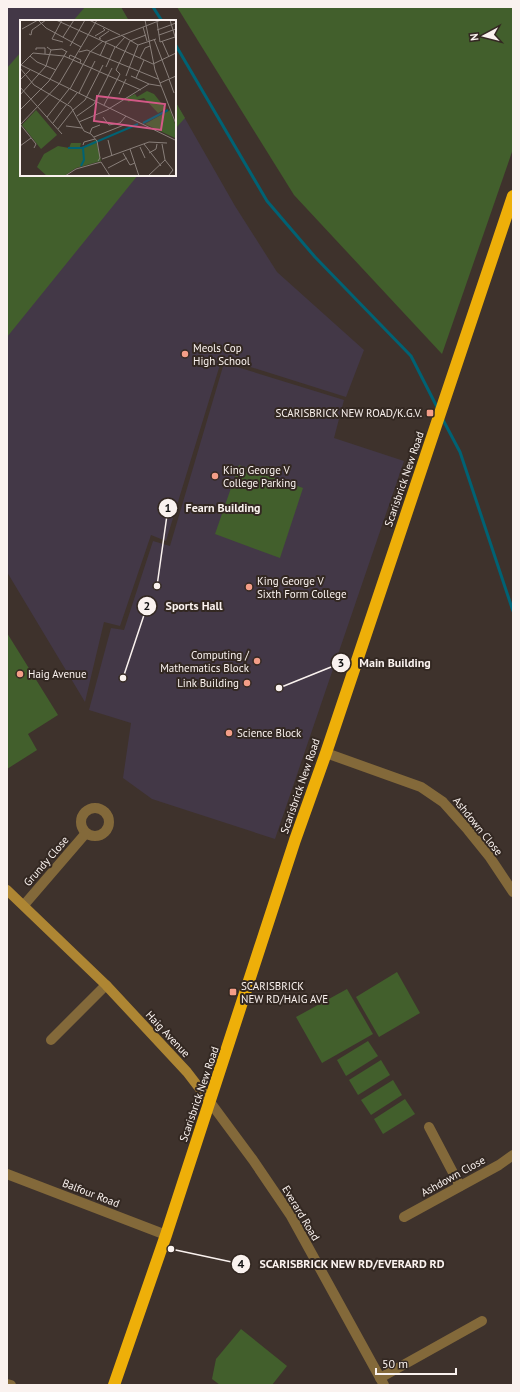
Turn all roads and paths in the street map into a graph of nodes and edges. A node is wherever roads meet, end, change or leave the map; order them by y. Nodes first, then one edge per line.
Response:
1 (513, 196) edge
2 (326, 753) junction
3 (86, 833) dead end
4 (7, 890) edge
5 (513, 892) edge
6 (24, 905) junction
7 (106, 985) junction
8 (51, 1040) dead end
9 (210, 1102) junction
10 (429, 1128) dead end
11 (513, 1155) edge
12 (7, 1174) edge
13 (460, 1186) junction
14 (404, 1217) dead end
15 (166, 1235) junction
16 (482, 1321) dead end
17 (382, 1382) edge
18 (7, 1384) edge
19 (11, 1385) edge
20 (114, 1385) edge

1 - 2 highway, Scarisbrick New Road
2 - 5 street, Ashdown Close
2 - 9 highway, Scarisbrick New Road
3 - 6 street, Grundy Close
4 - 6 street, Haig Avenue
6 - 7 street, Haig Avenue
7 - 8 street
7 - 9 street, Haig Avenue
9 - 15 highway, Scarisbrick New Road
9 - 17 street, Everard Road
10 - 13 street
11 - 13 street, Ashdown Close
12 - 15 street, Balfour Road
13 - 14 street, Ashdown Close
15 - 20 highway, Scarisbrick New Road
16 - 17 street
18 - 19 street

